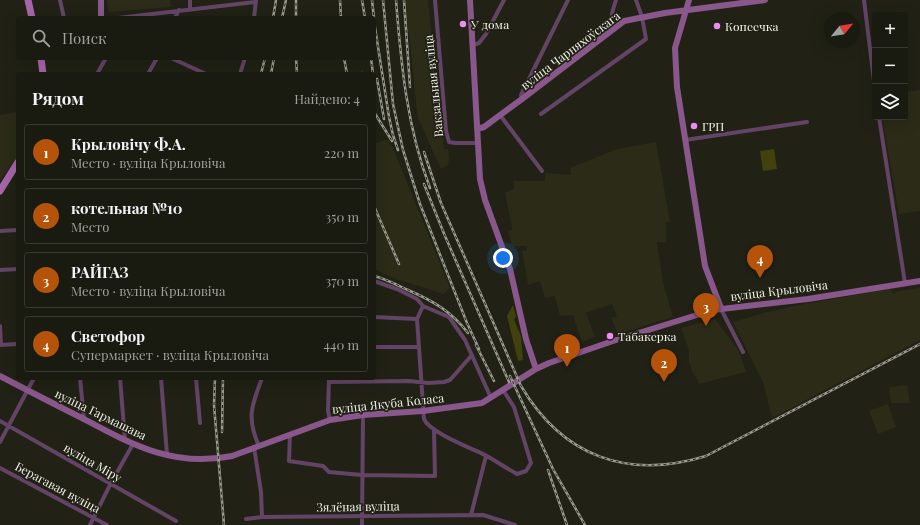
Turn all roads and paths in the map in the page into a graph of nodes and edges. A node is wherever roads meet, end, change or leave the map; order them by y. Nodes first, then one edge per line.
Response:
1 (28, 0) edge
2 (60, 0) edge
3 (101, 0) edge
4 (190, 0) edge
5 (435, 0) edge
6 (470, 0) edge
7 (504, 0) edge
8 (568, 0) edge
9 (616, 0) edge
10 (636, 0) edge
11 (689, 0) edge
12 (765, 0) edge
13 (864, 0) edge
14 (256, 1) edge
15 (190, 9) junction
16 (179, 10) junction
17 (686, 10) junction
18 (32, 16) edge
19 (64, 16) edge
20 (101, 16) edge
21 (141, 16) edge
22 (176, 16) edge
23 (254, 16) edge
24 (642, 16) junction
25 (614, 28) junction
26 (473, 45) junction
27 (41, 60) edge
28 (105, 60) edge
29 (155, 60) edge
30 (175, 60) edge
31 (244, 60) edge
32 (43, 72) edge
33 (98, 72) edge
34 (149, 72) edge
35 (202, 72) edge
36 (241, 72) edge
37 (874, 84) edge
38 (522, 99) junction
39 (541, 114) dead end
40 (500, 115) junction
41 (879, 120) edge
42 (807, 122) dead end
43 (477, 129) junction
44 (684, 140) junction
45 (477, 143) junction
46 (16, 165) edge
47 (542, 171) dead end
48 (0, 191) edge
49 (16, 230) edge
50 (0, 231) edge
51 (16, 269) edge
52 (0, 270) edge
53 (920, 281) edge
54 (376, 282) edge
55 (905, 283) junction
56 (422, 306) junction
57 (721, 308) junction
58 (376, 317) edge
59 (416, 319) junction
60 (0, 326) edge
61 (16, 344) edge
62 (1, 345) edge
63 (376, 347) edge
64 (418, 347) junction
65 (743, 352) dead end
66 (472, 355) junction
67 (536, 369) junction
68 (0, 376) edge
69 (33, 380) edge
70 (80, 380) edge
71 (120, 380) edge
72 (161, 380) edge
73 (196, 380) edge
74 (261, 380) edge
75 (329, 380) edge
76 (421, 382) junction
77 (511, 385) joint
78 (27, 390) junction
79 (503, 390) junction
80 (491, 398) junction
81 (423, 412) junction
82 (363, 415) junction
83 (84, 419) junction
84 (330, 420) junction
85 (0, 421) edge
86 (200, 422) dead end
87 (8, 426) junction
88 (434, 430) junction
89 (290, 434) junction
90 (125, 440) junction
91 (0, 442) edge
92 (133, 444) junction
93 (256, 446) junction
94 (167, 456) junction
95 (486, 456) junction
96 (222, 458) joint
97 (0, 468) edge
98 (362, 475) junction
99 (111, 483) junction
100 (362, 515) junction
101 (471, 516) junction
102 (262, 517) junction
103 (94, 518) junction
104 (246, 519) dead end
105 (176, 521) dead end
106 (90, 525) edge
107 (107, 525) edge
108 (362, 525) edge
109 (515, 525) edge

1 - 18 main road
2 - 19 street
3 - 20 street
4 - 15 street
5 - 45 street, Вакзальная вуліца
6 - 26 street
7 - 26 street
8 - 38 street
9 - 25 street
10 - 24 street
11 - 17 street
12 - 17 street, вуліца Чарняхоўскага
13 - 37 street
14 - 15 street
14 - 23 street
15 - 16 street
16 - 21 street
16 - 22 street
17 - 24 street, вуліца Чарняхоўскага
17 - 44 street
24 - 25 street, вуліца Чарняхоўскага
24 - 39 street
25 - 38 street, вуліца Чарняхоўскага
26 - 43 street
27 - 32 main road
28 - 33 street
29 - 34 street
30 - 35 street
31 - 36 street
38 - 40 street, вуліца Чарняхоўскага
40 - 43 street, вуліца Чарняхоўскага
40 - 47 street
41 - 55 street
42 - 44 street
43 - 45 street
44 - 57 street
45 - 67 street
46 - 48 main road
49 - 50 street
51 - 52 street
53 - 55 street, вуліца Крыловіча
54 - 56 street
55 - 57 street, вуліца Крыловіча
56 - 59 street
56 - 66 street
57 - 65 street
57 - 67 street, вуліца Крыловіча
58 - 59 street
59 - 64 street
60 - 62 street
61 - 62 street
63 - 64 street
64 - 76 street
66 - 76 street
66 - 80 street
67 - 77 street, вуліца Крыловіча
68 - 78 street, вуліца Гармашава
69 - 78 street
70 - 83 street
71 - 90 street
72 - 94 street
73 - 86 street
74 - 93 street
75 - 76 street
75 - 84 street
76 - 81 street
77 - 79 street, вуліца Якуба Коласа
78 - 83 street, вуліца Гармашава
78 - 87 street
79 - 80 street, вуліца Якуба Коласа
79 - 95 street
80 - 81 street, вуліца Якуба Коласа
81 - 82 street, вуліца Якуба Коласа
81 - 88 street
82 - 84 street, вуліца Якуба Коласа
82 - 98 street
83 - 90 street, вуліца Гармашава
84 - 89 street, вуліца Якуба Коласа
85 - 87 street, вуліца Міру
87 - 91 street
87 - 99 street, вуліца Міру
88 - 95 street
88 - 98 street
89 - 93 street, вуліца Якуба Коласа
89 - 98 street
90 - 92 street, вуліца Гармашава
92 - 94 street, вуліца Гармашава
92 - 99 street
93 - 96 street, вуліца Якуба Коласа
93 - 102 street
94 - 96 street, вуліца Гармашава
95 - 101 street
97 - 103 street, Берагавая вуліца
98 - 100 street
99 - 103 street
99 - 105 street, вуліца Міру
100 - 101 street, Зялёная вуліца
100 - 102 street, Зялёная вуліца
100 - 108 street
101 - 109 street, Зялёная вуліца
102 - 104 street, Зялёная вуліца
103 - 106 street
103 - 107 street, Берагавая вуліца

